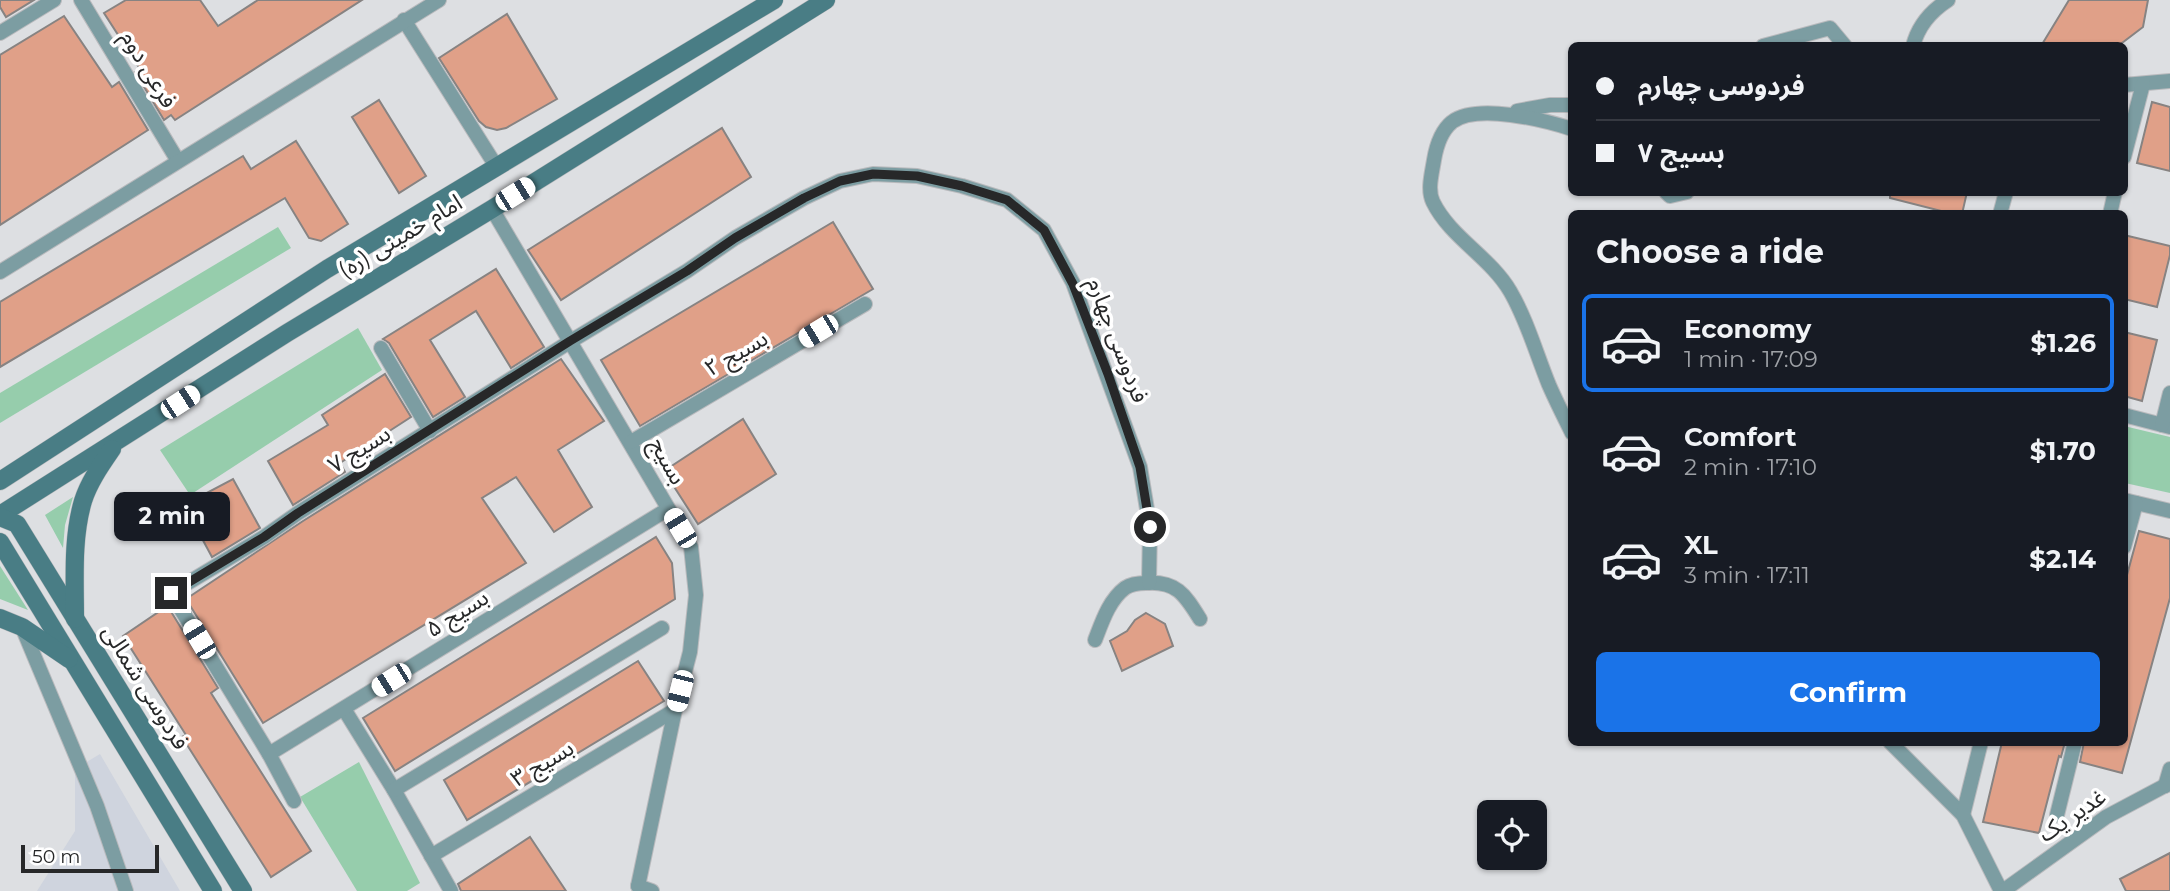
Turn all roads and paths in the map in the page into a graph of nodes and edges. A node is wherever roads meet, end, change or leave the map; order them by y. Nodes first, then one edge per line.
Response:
1 (54, 0) edge
2 (81, 0) edge
3 (439, 0) edge
4 (774, 0) edge
5 (826, 0) edge
6 (1948, 0) edge
7 (404, 20) junction
8 (0, 33) edge
9 (1914, 38) edge
10 (1778, 42) edge
11 (1842, 42) edge
12 (2170, 81) edge
13 (2143, 84) junction
14 (2128, 85) edge
15 (1568, 104) edge
16 (1502, 114) junction
17 (1568, 128) edge
18 (2128, 142) edge
19 (178, 161) junction
20 (496, 166) junction
21 (492, 209) junction
22 (0, 254) edge
23 (4, 269) edge
24 (865, 304) dead end
25 (570, 341) junction
26 (382, 348) dead end
27 (2170, 393) edge
28 (2128, 416) edge
29 (1568, 425) edge
30 (2166, 426) edge
31 (430, 431) junction
32 (631, 442) junction
33 (116, 443) junction
34 (0, 481) edge
35 (2130, 502) edge
36 (668, 509) junction
37 (2170, 512) edge
38 (0, 516) edge
39 (0, 542) edge
40 (1149, 583) junction
41 (0, 618) edge
42 (75, 619) junction
43 (1200, 619) dead end
44 (22, 627) junction
45 (662, 628) dead end
46 (1095, 640) dead end
47 (76, 663) junction
48 (344, 709) junction
49 (676, 710) junction
50 (1894, 746) edge
51 (1980, 746) edge
52 (2074, 746) edge
53 (269, 754) junction
54 (2170, 769) edge
55 (2168, 785) edge
56 (394, 790) junction
57 (294, 801) dead end
58 (1963, 815) junction
59 (2057, 815) dead end
60 (431, 856) junction
61 (640, 889) edge
62 (127, 891) edge
63 (213, 891) edge
64 (243, 891) edge
65 (451, 891) edge
66 (2002, 891) edge

1 - 8 street
2 - 19 street, فرعی دوم
3 - 7 street
4 - 20 main road, امام خمینی (ره)
5 - 21 main road, امام خمینی (ره)
6 - 9 street
7 - 19 street
7 - 20 street
10 - 11 street
12 - 13 street
13 - 14 street
13 - 18 street
15 - 16 street
16 - 17 street
16 - 29 street
19 - 23 street
20 - 34 main road, امام خمینی (ره)
21 - 25 street, بسیج
21 - 33 main road, امام خمینی (ره)
22 - 23 street
24 - 32 street, بسیج ۲
25 - 31 street, بسیج ۷
25 - 32 street, بسیج
25 - 40 street, فردوسی چهارم
26 - 31 street
27 - 30 street
28 - 30 street
31 - 53 street, بسیج ۷
32 - 36 street, بسیج
33 - 38 main road, امام خمینی (ره)
33 - 42 main road
35 - 37 street
36 - 48 street, بسیج ۵
36 - 49 street, بسیج
38 - 42 main road, فردوسی شمالی
39 - 47 main road, فردوسی شمالی
40 - 43 street
40 - 46 street
41 - 44 main road
42 - 64 main road, فردوسی شمالی
44 - 47 main road
44 - 62 street
45 - 56 street
47 - 63 main road, فردوسی شمالی
48 - 53 street, بسیج ۵
48 - 56 street
49 - 60 street, بسیج ۳
49 - 61 street, بسیج
50 - 58 street
51 - 58 street
52 - 59 street
53 - 57 street
54 - 55 street
55 - 66 street, غدیر یک
56 - 60 street
58 - 66 street
60 - 65 street

